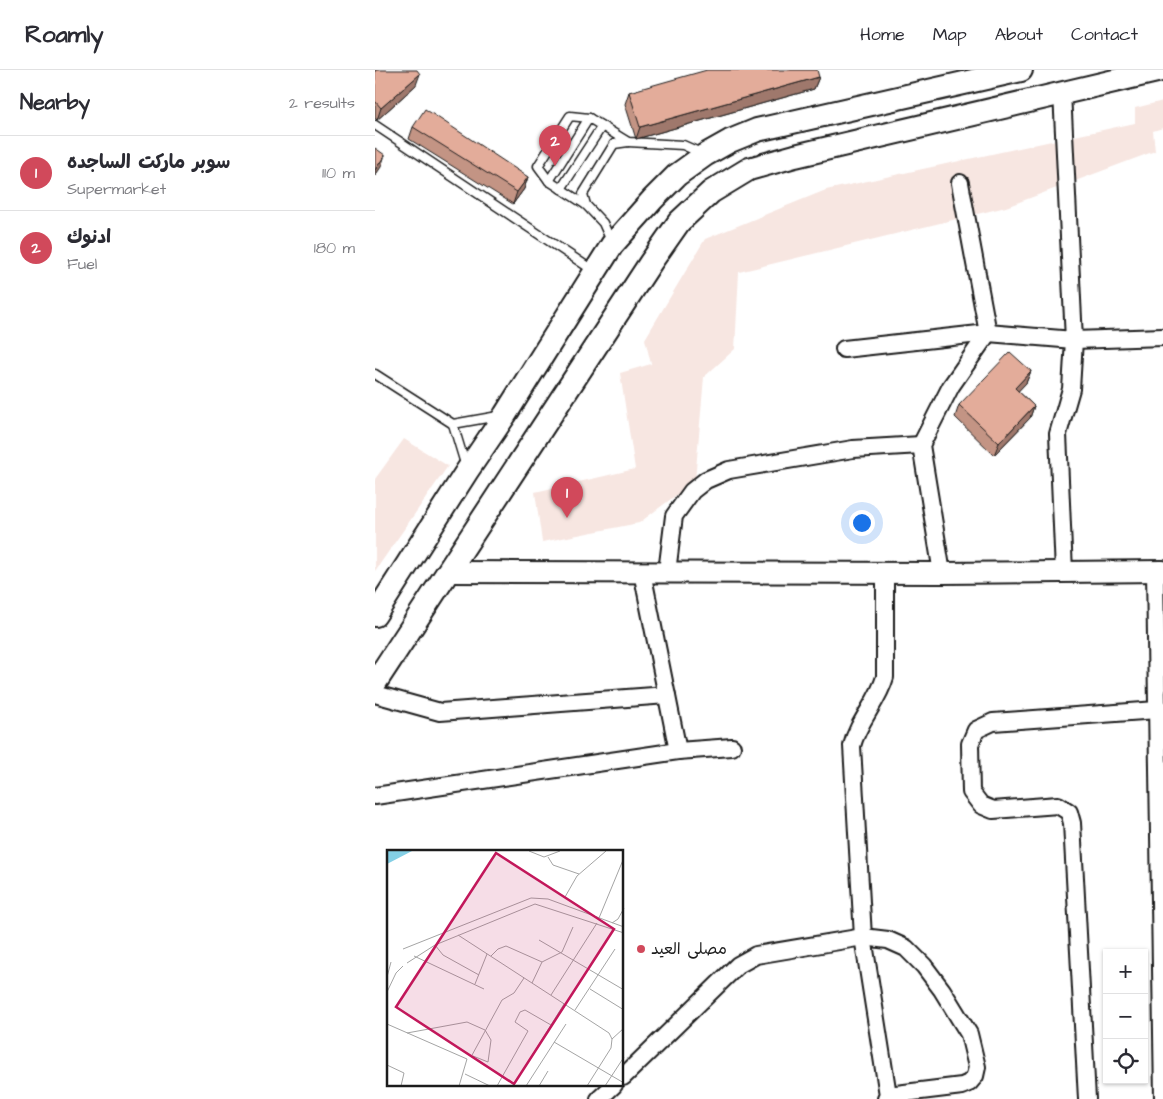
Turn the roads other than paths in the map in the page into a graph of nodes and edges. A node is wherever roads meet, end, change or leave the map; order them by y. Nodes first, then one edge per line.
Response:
1 (1021, 70) edge
2 (1161, 70) edge
3 (1062, 92) junction
4 (589, 118) junction
5 (375, 125) edge
6 (602, 126) junction
7 (628, 142) junction
8 (705, 155) junction
9 (549, 181) junction
10 (960, 183) dead end
11 (561, 189) junction
12 (586, 205) junction
13 (613, 245) junction
14 (596, 272) junction
15 (988, 333) junction
16 (1163, 337) edge
17 (1073, 340) junction
18 (844, 348) dead end
19 (375, 374) edge
20 (505, 415) junction
21 (453, 424) junction
22 (921, 445) junction
23 (467, 471) junction
24 (1159, 571) edge
25 (449, 572) junction
26 (643, 572) junction
27 (667, 572) junction
28 (885, 572) junction
29 (1064, 572) junction
30 (942, 573) junction
31 (375, 615) edge
32 (375, 683) edge
33 (375, 694) edge
34 (667, 695) junction
35 (1157, 710) junction
36 (732, 747) dead end
37 (678, 751) junction
38 (375, 796) edge
39 (863, 937) junction
40 (624, 1076) edge
41 (613, 1086) edge
42 (887, 1097) edge
43 (599, 1099) edge
44 (1087, 1099) edge
45 (1163, 1099) edge

1 - 8 main road
2 - 3 main road
3 - 17 street
3 - 25 main road
4 - 6 lane
4 - 9 lane
4 - 9 lane
5 - 14 lane
6 - 7 lane
6 - 11 lane
7 - 8 lane
7 - 12 lane
8 - 13 main road
9 - 11 lane
10 - 15 street
11 - 12 lane
12 - 13 lane
13 - 14 main road
14 - 20 main road
15 - 17 street
15 - 18 street
15 - 22 street
16 - 17 street
17 - 29 street
19 - 21 lane
20 - 21 lane
20 - 23 main road
21 - 23 lane
22 - 27 street
22 - 30 street
23 - 31 main road
24 - 29 street
24 - 35 street
25 - 26 street
25 - 32 main road
26 - 27 street
26 - 34 street
27 - 28 street
28 - 30 street
28 - 39 street
29 - 30 street
33 - 34 street
34 - 37 street
35 - 44 street
35 - 45 street
36 - 37 street
37 - 38 street
39 - 40 street
39 - 42 street
39 - 42 street
41 - 43 street

